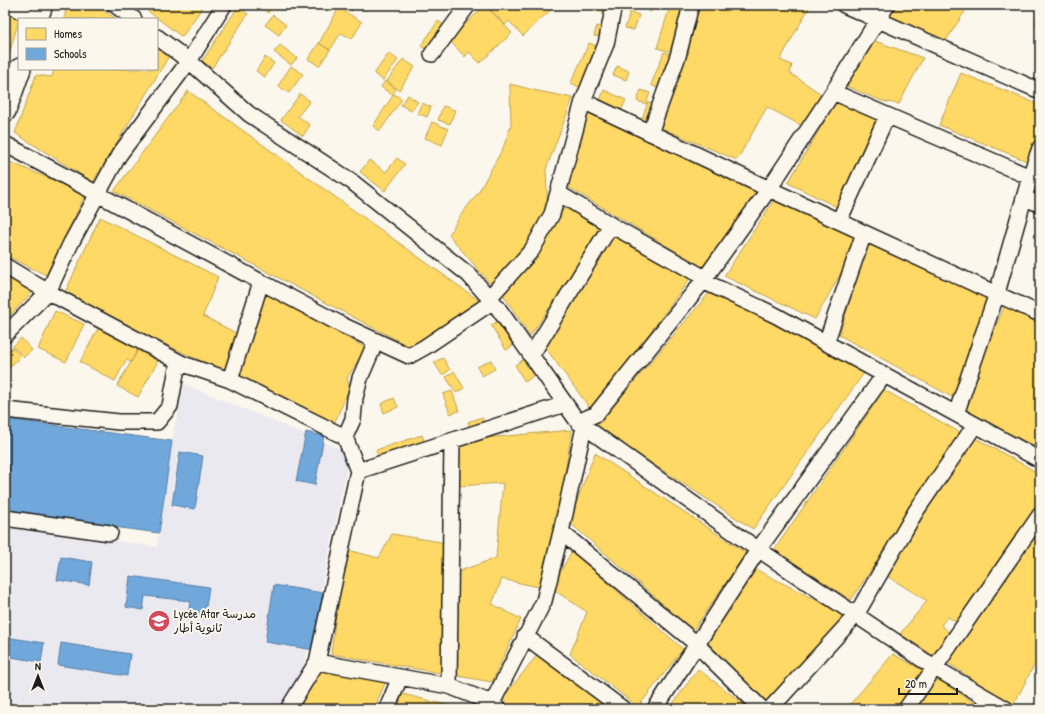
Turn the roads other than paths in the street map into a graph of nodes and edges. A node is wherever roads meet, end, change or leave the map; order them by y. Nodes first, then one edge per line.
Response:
1 (10, 5) edge
2 (42, 5) edge
3 (115, 5) edge
4 (224, 5) edge
5 (468, 5) edge
6 (614, 5) edge
7 (691, 5) edge
8 (844, 5) edge
9 (887, 5) edge
10 (32, 18) edge
11 (37, 18) edge
12 (133, 18) edge
13 (878, 20) junction
14 (158, 38) edge
15 (432, 54) dead end
16 (189, 61) junction
17 (20, 70) edge
18 (833, 92) junction
19 (1040, 92) edge
20 (583, 101) junction
21 (5, 111) edge
22 (887, 116) junction
23 (650, 133) junction
24 (5, 144) edge
25 (1040, 148) edge
26 (1030, 177) junction
27 (770, 189) junction
28 (558, 193) junction
29 (98, 195) junction
30 (1024, 198) junction
31 (1040, 204) edge
32 (839, 221) junction
33 (611, 225) junction
34 (864, 233) junction
35 (5, 266) edge
36 (704, 279) junction
37 (261, 282) junction
38 (48, 292) junction
39 (997, 293) junction
40 (491, 300) junction
41 (1040, 314) edge
42 (5, 335) edge
43 (376, 341) junction
44 (826, 343) junction
45 (531, 356) junction
46 (183, 364) junction
47 (884, 375) junction
48 (230, 380) junction
49 (565, 404) junction
50 (5, 410) edge
51 (956, 414) junction
52 (581, 425) junction
53 (975, 425) junction
54 (345, 438) junction
55 (452, 441) junction
56 (1040, 460) edge
57 (358, 471) junction
58 (1040, 515) edge
59 (5, 518) edge
60 (561, 532) junction
61 (110, 533) dead end
62 (758, 550) junction
63 (856, 615) junction
64 (525, 636) junction
65 (697, 645) junction
66 (317, 662) junction
67 (935, 668) junction
68 (400, 677) junction
69 (449, 686) junction
70 (493, 707) edge
71 (288, 709) edge
72 (387, 709) edge
73 (623, 709) edge
74 (655, 709) edge
75 (762, 709) edge
76 (770, 709) edge
77 (906, 709) edge
78 (1006, 709) edge

1 - 10 street
2 - 11 street
3 - 12 street
4 - 16 street
5 - 15 street
6 - 20 street
7 - 23 street
8 - 13 street
9 - 13 street
13 - 18 street
13 - 19 street
14 - 16 street
16 - 29 street
16 - 40 street
17 - 21 street
18 - 22 street
18 - 27 street
20 - 23 street
20 - 28 street
22 - 26 street
22 - 32 street
23 - 27 street
24 - 29 street
25 - 26 street
26 - 30 street
27 - 32 street
27 - 36 street
28 - 33 street
28 - 40 street
29 - 37 street
29 - 38 street
30 - 31 street
30 - 39 street
32 - 34 street
33 - 36 street
33 - 45 street
34 - 39 street
34 - 44 street
35 - 38 street
36 - 44 street
36 - 52 street
37 - 43 street
37 - 48 street
38 - 42 street
38 - 46 street
39 - 41 street
39 - 51 street
40 - 43 street
40 - 45 street
43 - 54 street
44 - 47 street
45 - 49 street
46 - 48 street
46 - 50 street
47 - 51 street
47 - 62 street
48 - 54 street
49 - 52 street
49 - 55 street
51 - 53 street
52 - 60 street
52 - 62 street
53 - 56 street
53 - 63 street
54 - 57 street
55 - 57 street
55 - 69 street
57 - 66 street
58 - 67 street
59 - 61 street
60 - 64 street
60 - 65 street
62 - 63 street
62 - 65 street
63 - 67 street
63 - 76 street
64 - 70 street
64 - 73 street
65 - 74 street
65 - 75 street
66 - 68 street
66 - 71 street
67 - 77 street
67 - 78 street
68 - 69 street
68 - 72 street
69 - 70 street

